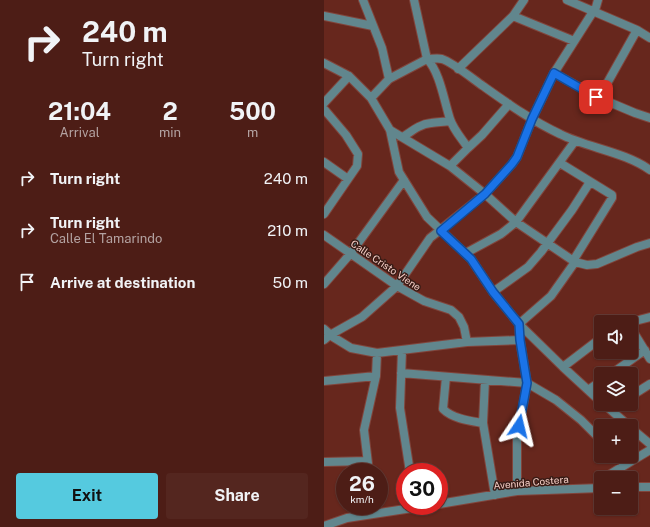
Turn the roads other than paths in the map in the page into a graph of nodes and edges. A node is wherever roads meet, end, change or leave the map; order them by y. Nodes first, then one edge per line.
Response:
1 (363, 0) edge
2 (414, 0) edge
3 (524, 0) edge
4 (567, 0) edge
5 (598, 0) edge
6 (593, 12) junction
7 (324, 16) edge
8 (513, 16) junction
9 (373, 26) junction
10 (637, 30) junction
11 (650, 38) edge
12 (574, 40) junction
13 (427, 59) junction
14 (324, 63) edge
15 (458, 69) junction
16 (554, 73) junction
17 (349, 76) junction
18 (389, 79) junction
19 (596, 97) junction
20 (371, 98) junction
21 (324, 103) edge
22 (509, 104) junction
23 (324, 109) edge
24 (650, 118) edge
25 (532, 119) junction
26 (450, 121) junction
27 (390, 130) junction
28 (403, 137) junction
29 (575, 141) junction
30 (468, 148) junction
31 (324, 162) edge
32 (560, 163) junction
33 (450, 166) junction
34 (650, 170) edge
35 (348, 179) junction
36 (404, 180) junction
37 (590, 182) junction
38 (485, 194) junction
39 (324, 214) edge
40 (516, 222) junction
41 (441, 231) junction
42 (324, 235) edge
43 (548, 243) junction
44 (650, 243) edge
45 (351, 253) junction
46 (466, 253) junction
47 (574, 261) junction
48 (324, 284) edge
49 (397, 286) junction
50 (493, 292) junction
51 (650, 317) edge
52 (638, 320) edge
53 (519, 324) junction
54 (326, 334) edge
55 (638, 339) edge
56 (520, 340) junction
57 (467, 342) junction
58 (594, 343) edge
59 (402, 350) junction
60 (645, 350) junction
61 (377, 353) junction
62 (650, 359) edge
63 (563, 367) junction
64 (621, 367) edge
65 (401, 373) junction
66 (376, 376) junction
67 (446, 377) junction
68 (485, 380) junction
69 (324, 381) edge
70 (527, 383) junction
71 (650, 384) edge
72 (594, 386) edge
73 (588, 390) junction
74 (638, 392) edge
75 (594, 396) edge
76 (612, 411) edge
77 (621, 419) edge
78 (484, 423) junction
79 (594, 433) edge
80 (638, 434) edge
81 (650, 444) edge
82 (650, 450) edge
83 (324, 462) edge
84 (367, 462) joint
85 (409, 463) edge
86 (624, 464) joint
87 (614, 471) edge
88 (594, 485) edge
89 (638, 487) edge
90 (650, 487) edge
91 (589, 488) junction
92 (594, 488) edge
93 (517, 491) junction
94 (495, 495) junction
95 (448, 503) edge
96 (357, 515) edge
97 (324, 526) edge

1 - 9 street
2 - 13 street
3 - 8 street
4 - 6 street
5 - 6 street
6 - 10 street
6 - 12 street
7 - 9 street
8 - 12 street
8 - 15 street
9 - 18 street
10 - 11 street
10 - 19 street
12 - 16 street
13 - 15 street
13 - 18 street
13 - 26 street
14 - 17 street
15 - 22 street
16 - 19 street
16 - 25 street
17 - 20 street
17 - 21 street
18 - 20 street
19 - 24 street
20 - 27 street
22 - 25 street
22 - 30 street
23 - 35 street
25 - 29 street
25 - 38 street
26 - 28 street
26 - 30 street
27 - 28 street
27 - 36 street
28 - 33 street
29 - 32 street
29 - 34 street
30 - 33 street
31 - 35 street
32 - 37 street
32 - 40 street
33 - 38 street
35 - 39 street
36 - 41 street
36 - 45 street
37 - 43 street
37 - 47 street
38 - 40 street
38 - 41 street
40 - 43 street
40 - 46 street
41 - 46 street
41 - 49 street
42 - 45 street, Calle Cristo Viene
43 - 47 street
43 - 50 street
44 - 47 street
45 - 48 street
45 - 49 street, Calle Cristo Viene
46 - 50 street
47 - 53 street
49 - 54 street
49 - 57 street, Calle Cristo Viene
50 - 53 street
51 - 52 street
53 - 56 street
53 - 63 street
54 - 61 street
55 - 60 street
56 - 57 street
56 - 70 street
57 - 59 street
58 - 63 street
59 - 61 street
59 - 65 street
60 - 62 street
60 - 64 street
61 - 66 street
63 - 73 street
65 - 67 street
65 - 85 street
66 - 69 street
66 - 84 street
67 - 68 street
67 - 78 street
68 - 70 street
68 - 78 street
70 - 79 street
70 - 93 street
71 - 74 street
72 - 73 street
73 - 75 street
76 - 77 street
78 - 94 street
80 - 81 street
82 - 86 street
83 - 84 street
86 - 87 street
88 - 91 street
89 - 90 street
91 - 92 street, Avenida Costera
91 - 93 street, Avenida Costera
93 - 94 street, Avenida Costera
94 - 95 street, Avenida Costera
96 - 97 street

